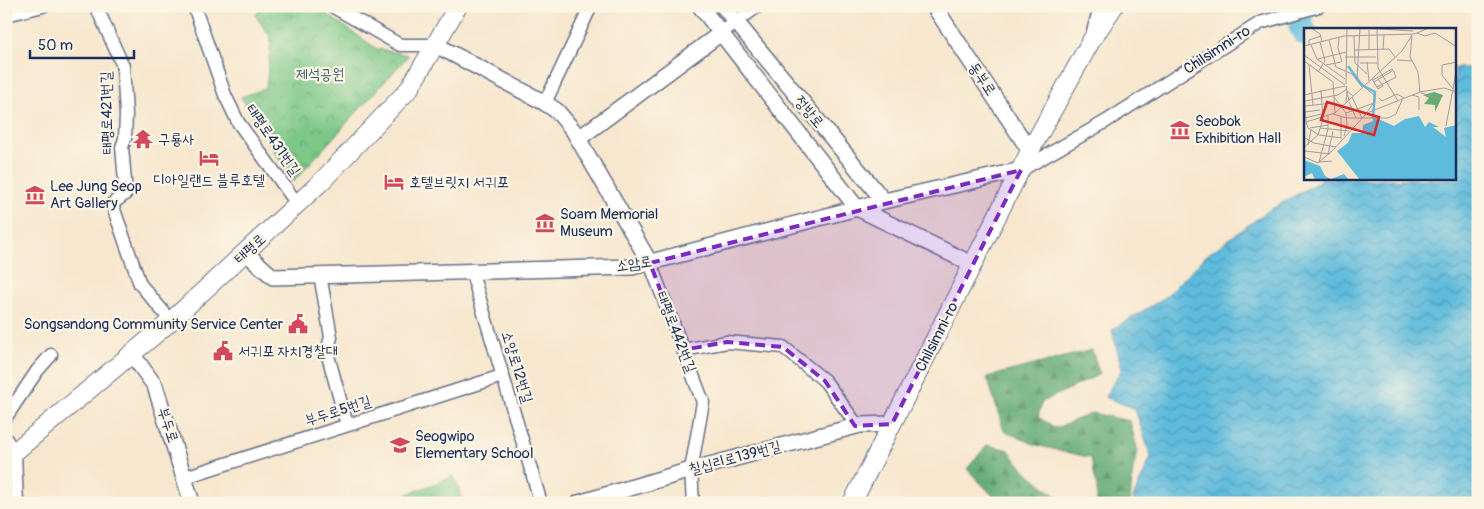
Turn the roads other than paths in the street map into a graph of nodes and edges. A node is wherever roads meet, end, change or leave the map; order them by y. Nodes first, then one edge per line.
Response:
1 (43, 6) edge
2 (96, 6) edge
3 (194, 6) edge
4 (332, 6) edge
5 (458, 6) edge
6 (590, 6) edge
7 (700, 6) edge
8 (723, 6) edge
9 (758, 6) edge
10 (934, 6) edge
11 (1102, 6) edge
12 (1114, 6) edge
13 (1315, 7) edge
14 (6, 15) edge
15 (735, 23) junction
16 (721, 33) junction
17 (1091, 41) junction
18 (436, 45) junction
19 (545, 103) junction
20 (578, 139) junction
21 (1030, 151) junction
22 (1021, 170) junction
23 (884, 201) junction
24 (298, 205) junction
25 (858, 208) junction
26 (246, 252) junction
27 (650, 262) junction
28 (974, 264) junction
29 (471, 270) junction
30 (320, 275) junction
31 (171, 321) junction
32 (683, 350) junction
33 (132, 354) junction
34 (51, 355) dead end
35 (502, 376) junction
36 (6, 417) edge
37 (892, 424) junction
38 (347, 425) junction
39 (855, 426) junction
40 (9, 451) edge
41 (691, 470) junction
42 (184, 477) junction
43 (17, 503) edge
44 (192, 503) edge
45 (541, 503) edge
46 (579, 503) edge
47 (693, 503) edge
48 (852, 503) edge

1 - 14 street
2 - 31 street, 태평로421번길
3 - 24 street, 태평로431번길
4 - 18 street
5 - 18 main road, 태평로
6 - 19 street
7 - 16 street, 정방로
8 - 15 street, 정방로
9 - 15 street
10 - 21 street, 동부로
11 - 17 street
12 - 17 main road, Chilsimni-ro
13 - 22 street, Chilsimni-ro
15 - 16 street
15 - 23 street, 정방로
16 - 20 street
16 - 25 street, 정방로
17 - 21 main road, Chilsimni-ro
18 - 19 street, 태평로442번길
18 - 24 main road, 태평로
19 - 20 street, 태평로442번길
20 - 27 street, 태평로442번길
21 - 22 main road, Chilsimni-ro
22 - 23 street, 소암로
22 - 28 main road, Chilsimni-ro
23 - 25 street, 소암로
24 - 26 main road, 태평로
25 - 27 street, 소암로
25 - 28 street
26 - 30 street, 소암로
26 - 31 main road, 태평로
27 - 29 street, 소암로
27 - 32 street, 태평로442번길
28 - 37 main road, Chilsimni-ro
29 - 30 street, 소암로
29 - 35 street, 소양로12번길
30 - 38 street
31 - 33 main road, 태평로
32 - 39 street
32 - 41 street, 태평로442번길
33 - 40 main road, 태평로
33 - 42 street, 부두로
34 - 36 street
35 - 38 street, 부두로5번길
35 - 45 street, 소양로12번길
37 - 39 street, 칠십리로139번길
37 - 48 main road, Chilsimni-ro
38 - 42 street, 부두로5번길
39 - 41 street, 칠십리로139번길
40 - 43 street
41 - 46 street, 칠십리로139번길
41 - 47 street, 태평로442번길
42 - 44 street, 부두로

